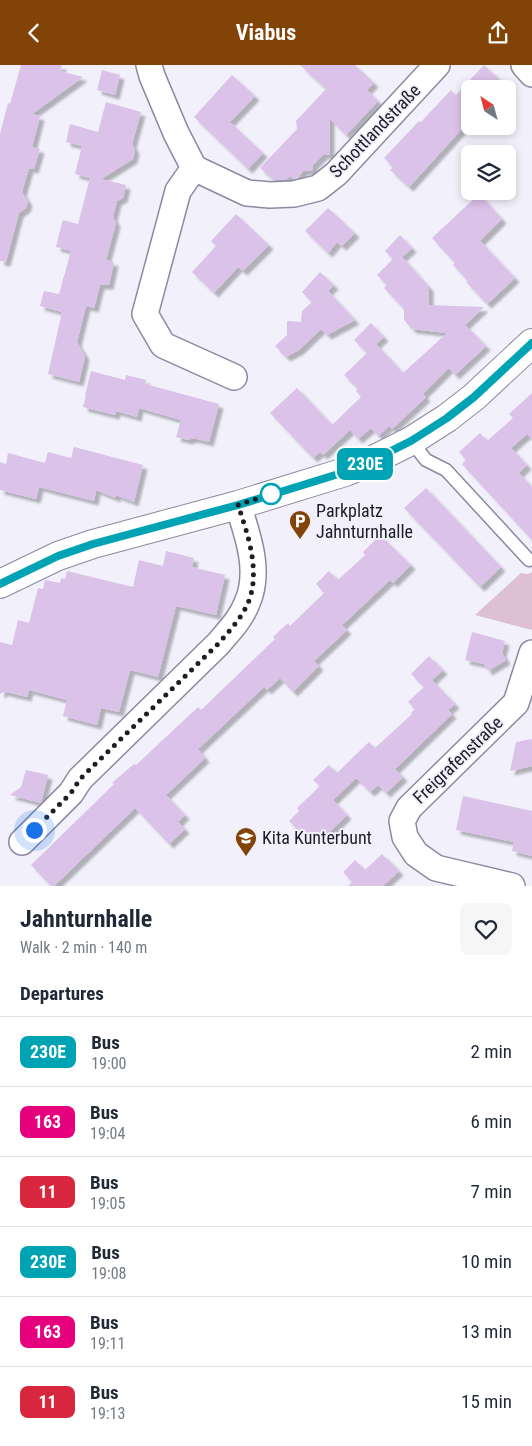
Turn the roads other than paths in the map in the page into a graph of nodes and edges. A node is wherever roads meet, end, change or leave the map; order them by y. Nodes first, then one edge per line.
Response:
1 (149, 65) edge
2 (437, 65) edge
3 (194, 168) junction
4 (532, 343) edge
5 (234, 377) dead end
6 (411, 441) junction
7 (238, 505) junction
8 (529, 561) dead end
9 (0, 584) edge
10 (532, 653) edge
11 (22, 842) dead end
12 (512, 886) edge

1 - 3 street
2 - 3 street, Schottlandstraße
3 - 5 street
4 - 6 street
6 - 7 street
6 - 8 lane
7 - 9 street
7 - 11 street
10 - 12 street, Freigrafenstraße

